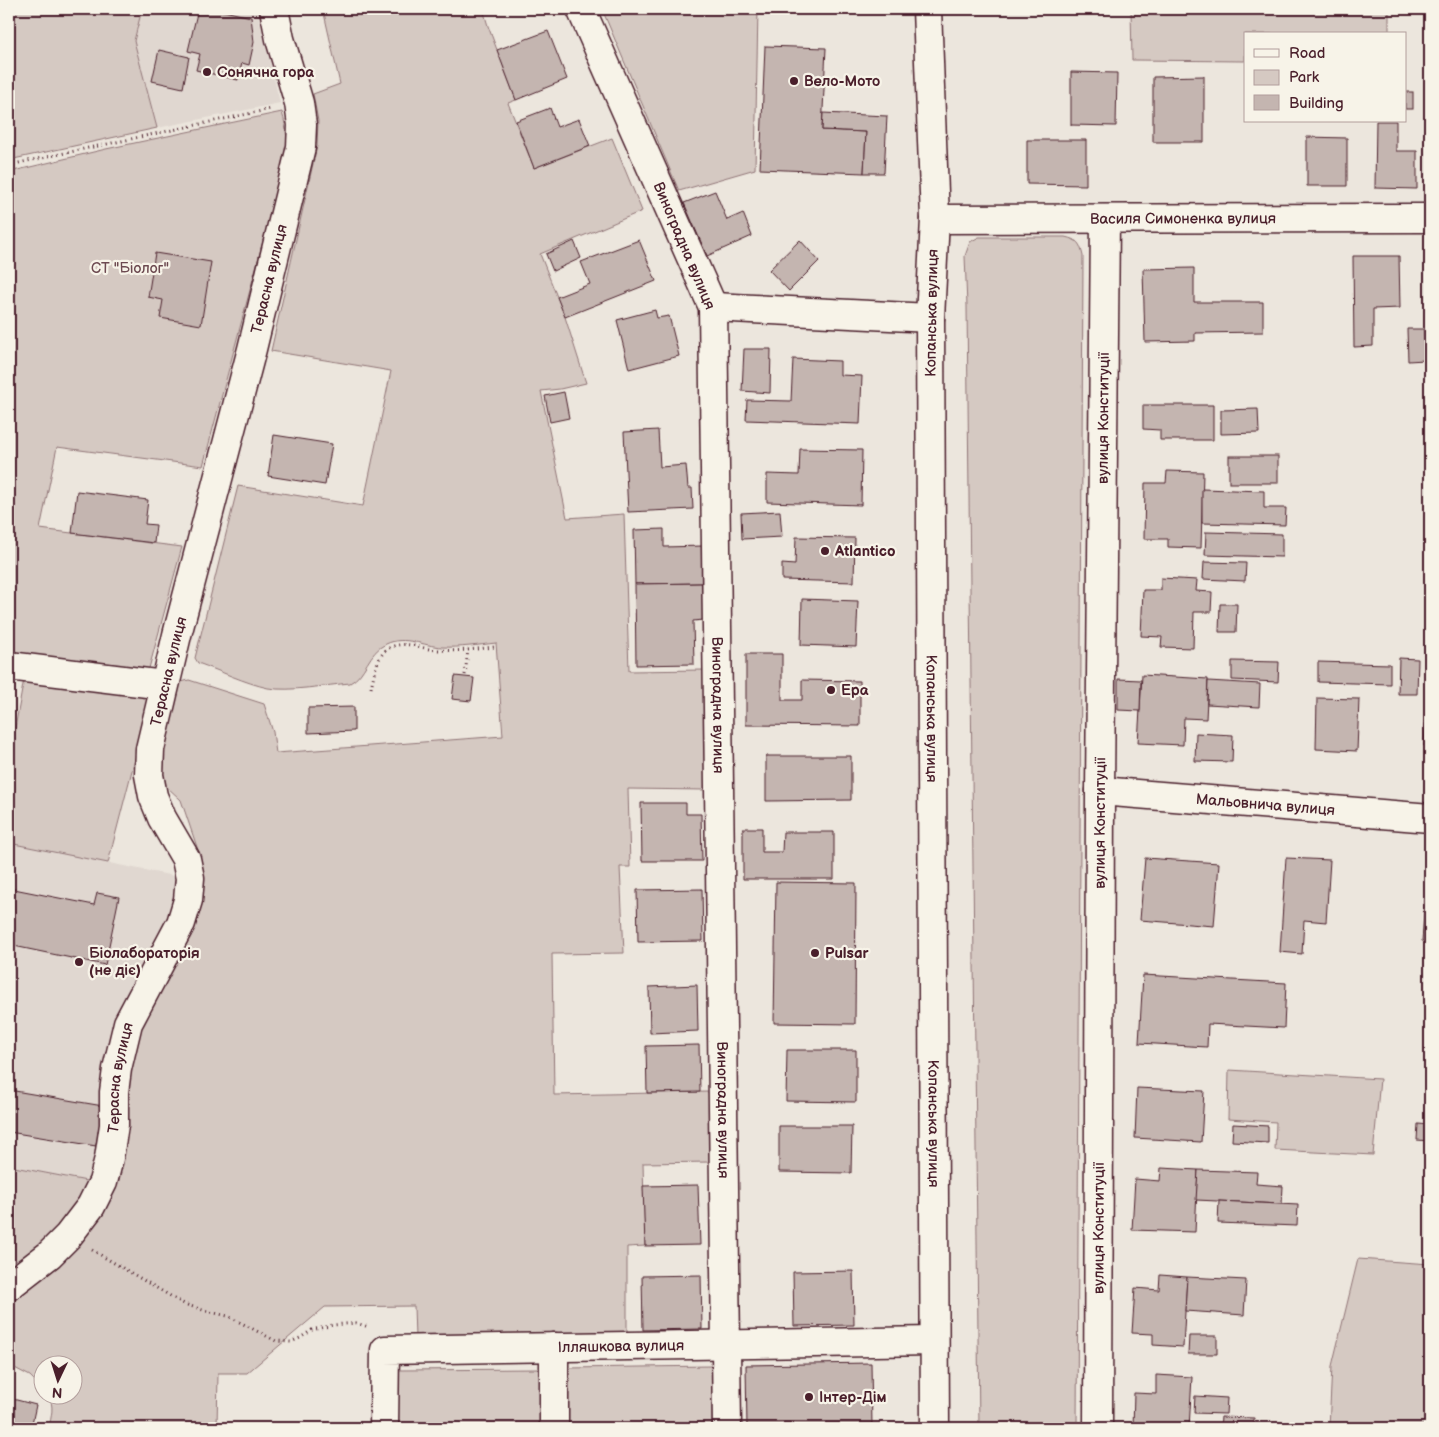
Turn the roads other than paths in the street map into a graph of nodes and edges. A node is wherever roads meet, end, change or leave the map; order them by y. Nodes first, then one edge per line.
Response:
1 (274, 9) edge
2 (580, 9) edge
3 (927, 9) edge
4 (1430, 218) edge
5 (935, 219) junction
6 (1105, 219) junction
7 (713, 307) junction
8 (930, 318) junction
9 (9, 666) edge
10 (164, 685) junction
11 (1100, 791) junction
12 (1430, 818) edge
13 (9, 1286) edge
14 (933, 1341) junction
15 (726, 1344) junction
16 (554, 1347) junction
17 (384, 1428) edge
18 (554, 1428) edge
19 (727, 1428) edge
20 (934, 1428) edge
21 (1098, 1428) edge

1 - 10 main road, Терасна вулиця
2 - 7 main road, Виноградна вулиця
3 - 5 main road, Копанська вулиця
4 - 6 main road, Василя Симоненка вулиця
5 - 6 main road, Василя Симоненка вулиця
5 - 8 main road, Копанська вулиця
6 - 11 main road, вулиця Конституції
7 - 8 main road
7 - 15 main road, Виноградна вулиця
8 - 14 main road, Копанська вулиця
9 - 10 main road
10 - 13 main road, Терасна вулиця
11 - 12 main road, Мальовнича вулиця
11 - 21 main road, вулиця Конституції
14 - 15 main road, Ілляшкова вулиця
14 - 20 main road, Копанська вулиця
15 - 16 main road, Ілляшкова вулиця
15 - 19 main road, Виноградна вулиця
16 - 17 main road, Ілляшкова вулиця
16 - 18 main road

